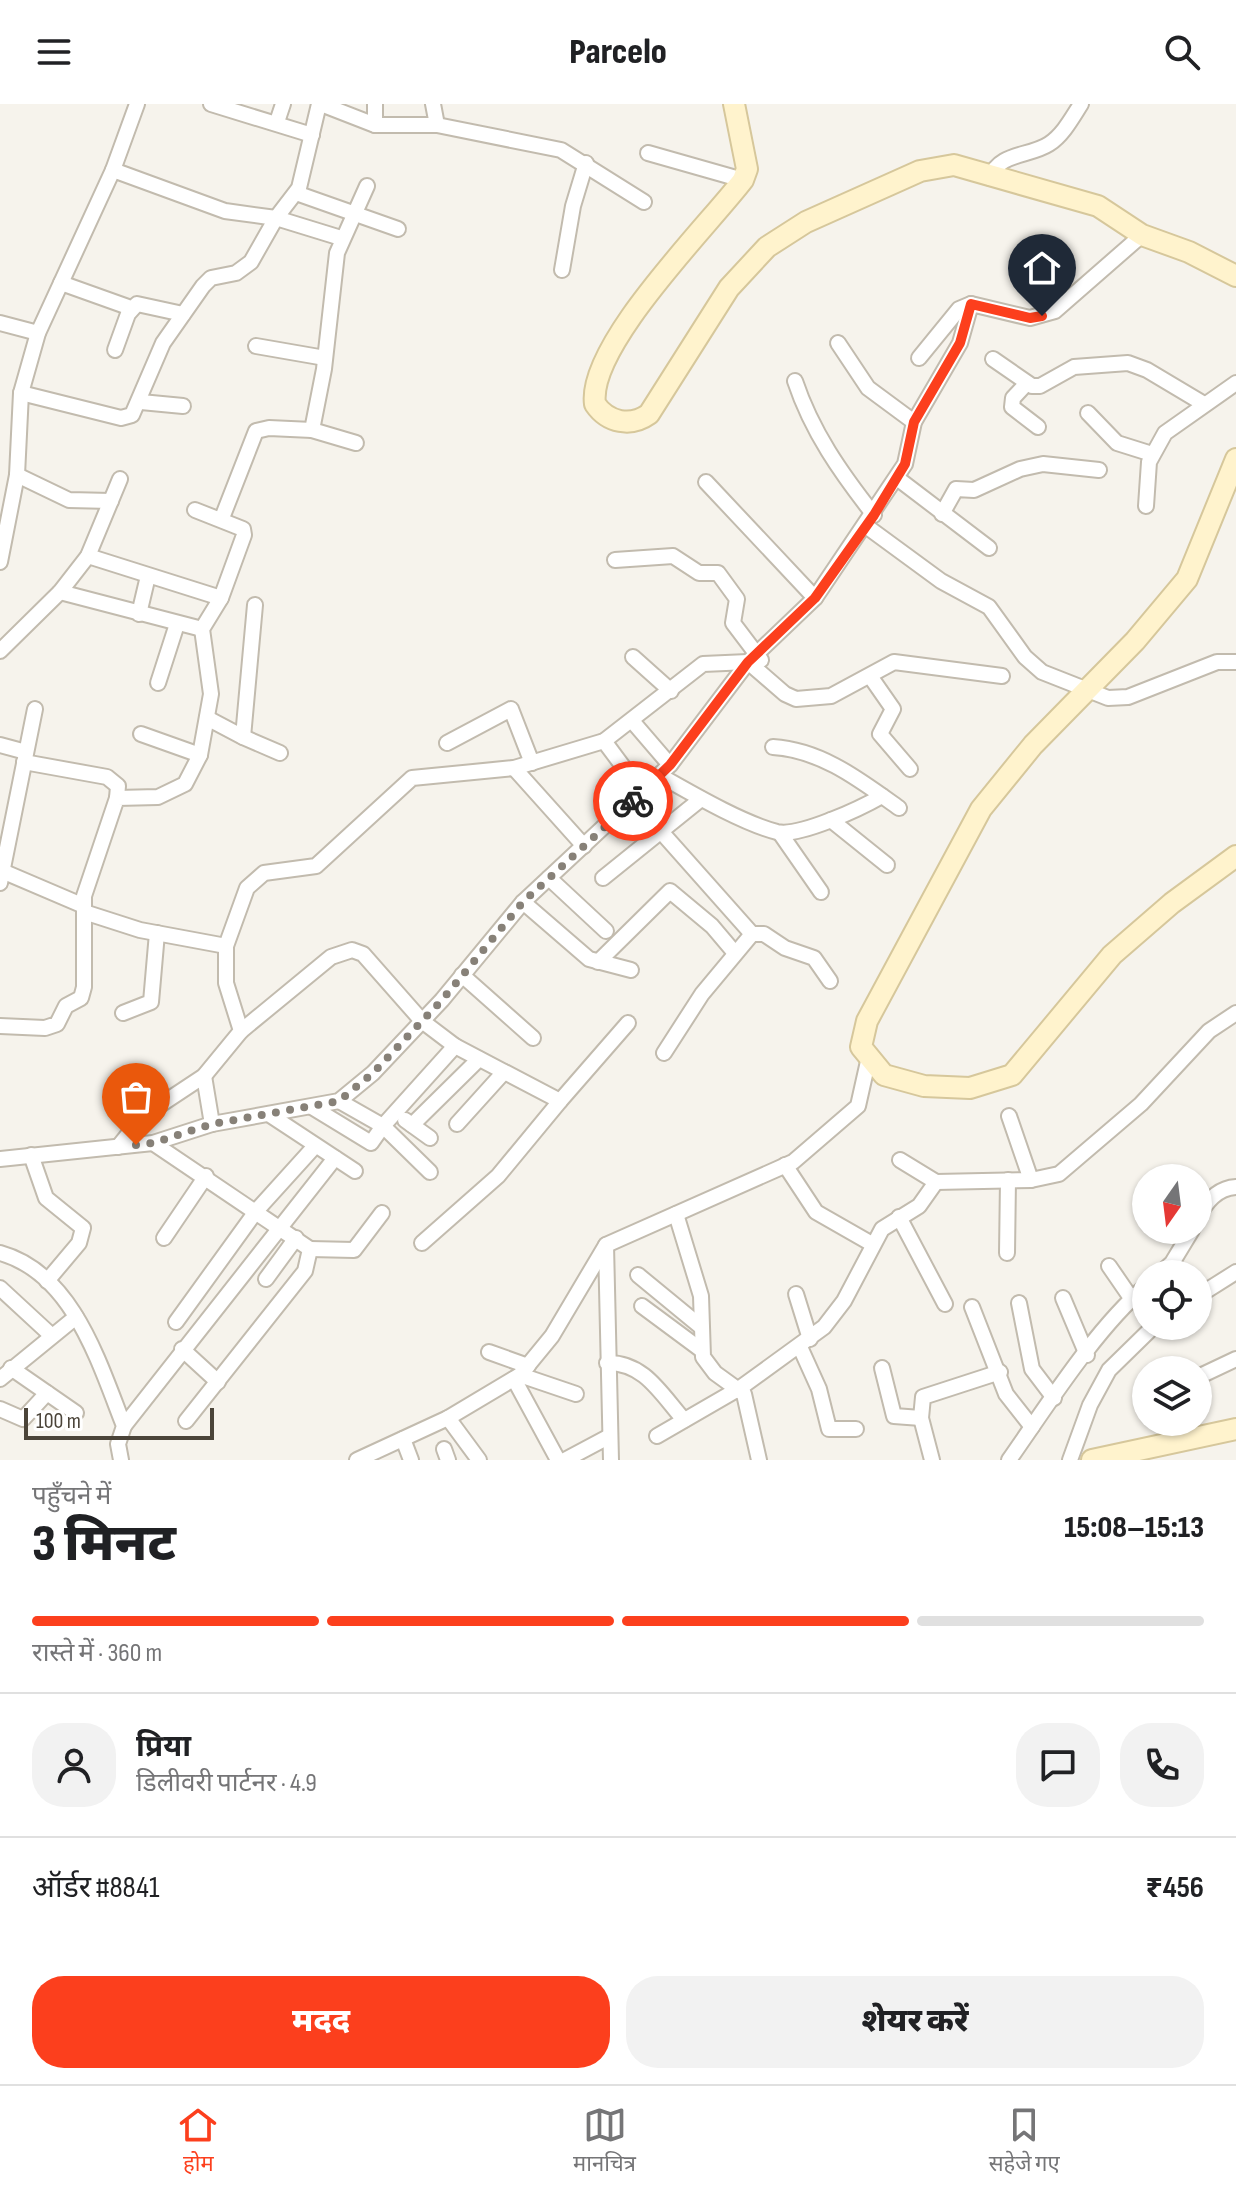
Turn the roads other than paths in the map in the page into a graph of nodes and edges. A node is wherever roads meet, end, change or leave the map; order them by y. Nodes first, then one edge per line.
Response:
1 (137, 104) edge
2 (211, 104) edge
3 (283, 104) edge
4 (375, 104) edge
5 (433, 104) edge
6 (734, 104) edge
7 (1081, 104) edge
8 (325, 105) edge
9 (277, 122) junction
10 (375, 125) junction
11 (437, 125) junction
12 (312, 135) junction
13 (648, 153) dead end
14 (586, 163) junction
15 (113, 170) junction
16 (990, 178) junction
17 (743, 180) junction
18 (367, 186) dead end
19 (296, 193) junction
20 (644, 202) dead end
21 (354, 212) junction
22 (276, 218) junction
23 (398, 229) dead end
24 (1142, 235) junction
25 (341, 238) junction
26 (562, 270) dead end
27 (1236, 276) edge
28 (61, 283) junction
29 (971, 304) junction
30 (131, 308) junction
31 (183, 314) junction
32 (0, 323) edge
33 (38, 333) junction
34 (838, 343) dead end
35 (256, 346) dead end
36 (115, 350) dead end
37 (325, 358) junction
38 (919, 358) dead end
39 (993, 359) dead end
40 (795, 381) dead end
41 (1027, 383) junction
42 (1236, 383) edge
43 (21, 393) junction
44 (141, 402) junction
45 (1204, 404) junction
46 (183, 406) dead end
47 (1088, 413) dead end
48 (914, 422) junction
49 (1038, 427) dead end
50 (312, 430) junction
51 (356, 443) dead end
52 (1152, 454) junction
53 (1236, 459) edge
54 (1099, 470) dead end
55 (17, 475) junction
56 (897, 478) junction
57 (120, 479) dead end
58 (706, 482) dead end
59 (111, 501) junction
60 (1146, 506) dead end
61 (195, 510) dead end
62 (942, 514) junction
63 (222, 518) junction
64 (870, 520) junction
65 (989, 548) dead end
66 (88, 556) junction
67 (615, 560) dead end
68 (0, 562) edge
69 (148, 576) junction
70 (60, 592) junction
71 (221, 598) junction
72 (815, 598) junction
73 (255, 605) dead end
74 (139, 614) junction
75 (177, 624) junction
76 (202, 629) junction
77 (0, 651) edge
78 (633, 657) dead end
79 (753, 657) junction
80 (1236, 662) edge
81 (870, 676) junction
82 (1002, 676) dead end
83 (158, 683) dead end
84 (1087, 689) junction
85 (671, 691) junction
86 (35, 709) dead end
87 (207, 718) junction
88 (633, 722) junction
89 (141, 734) dead end
90 (243, 737) junction
91 (604, 741) junction
92 (447, 743) dead end
93 (0, 745) edge
94 (773, 747) dead end
95 (280, 753) dead end
96 (200, 755) junction
97 (25, 757) junction
98 (532, 763) junction
99 (514, 768) junction
100 (910, 769) dead end
101 (664, 770) junction
102 (638, 796) junction
103 (882, 796) junction
104 (117, 798) junction
105 (701, 799) junction
106 (899, 808) dead end
107 (831, 820) junction
108 (662, 833) junction
109 (780, 833) junction
110 (584, 846) junction
111 (1236, 856) edge
112 (887, 865) dead end
113 (1, 877) edge
114 (549, 878) junction
115 (603, 878) dead end
116 (821, 892) dead end
117 (523, 902) junction
118 (84, 909) junction
119 (606, 931) dead end
120 (157, 933) junction
121 (752, 934) junction
122 (226, 946) junction
123 (734, 952) junction
124 (598, 962) junction
125 (631, 970) dead end
126 (462, 975) junction
127 (830, 981) dead end
128 (123, 1013) dead end
129 (1236, 1013) edge
130 (422, 1021) junction
131 (628, 1023) dead end
132 (0, 1026) edge
133 (241, 1031) junction
134 (533, 1038) dead end
135 (455, 1046) junction
136 (664, 1053) dead end
137 (869, 1057) junction
138 (479, 1059) junction
139 (504, 1072) junction
140 (204, 1076) junction
141 (339, 1101) junction
142 (560, 1101) junction
143 (312, 1107) junction
144 (395, 1113) junction
145 (270, 1115) junction
146 (1009, 1116) dead end
147 (212, 1124) junction
148 (457, 1124) dead end
149 (412, 1125) junction
150 (383, 1126) junction
151 (430, 1138) dead end
152 (153, 1143) junction
153 (315, 1146) junction
154 (118, 1147) junction
155 (31, 1155) junction
156 (335, 1158) junction
157 (0, 1159) edge
158 (900, 1160) dead end
159 (785, 1165) junction
160 (355, 1171) dead end
161 (430, 1172) dead end
162 (206, 1176) junction
163 (1008, 1180) junction
164 (1031, 1180) junction
165 (936, 1182) junction
166 (1236, 1187) edge
167 (1212, 1197) edge
168 (257, 1210) junction
169 (382, 1213) dead end
170 (676, 1214) junction
171 (899, 1217) junction
172 (279, 1225) junction
173 (164, 1238) dead end
174 (296, 1238) junction
175 (422, 1243) dead end
176 (872, 1244) junction
177 (606, 1245) junction
178 (310, 1249) junction
179 (0, 1253) edge
180 (1007, 1253) dead end
181 (247, 1266) junction
182 (1109, 1266) dead end
183 (1236, 1272) edge
184 (638, 1275) dead end
185 (266, 1279) junction
186 (47, 1281) junction
187 (1212, 1287) edge
188 (0, 1288) edge
189 (286, 1294) junction
190 (796, 1294) dead end
191 (1063, 1298) dead end
192 (1131, 1298) joint
193 (1019, 1303) dead end
194 (945, 1304) dead end
195 (642, 1306) dead end
196 (972, 1307) dead end
197 (76, 1317) junction
198 (176, 1322) dead end
199 (700, 1326) junction
200 (52, 1336) junction
201 (1140, 1340) edge
202 (805, 1343) junction
203 (182, 1349) junction
204 (700, 1349) junction
205 (489, 1352) dead end
206 (1087, 1355) junction
207 (1235, 1361) edge
208 (607, 1363) junction
209 (882, 1368) dead end
210 (1212, 1371) edge
211 (4, 1372) edge
212 (1000, 1372) junction
213 (521, 1373) junction
214 (218, 1382) junction
215 (740, 1388) junction
216 (47, 1393) junction
217 (576, 1394) dead end
218 (1054, 1398) junction
219 (0, 1409) edge
220 (76, 1413) dead end
221 (448, 1418) junction
222 (921, 1418) junction
223 (684, 1420) junction
224 (186, 1421) dead end
225 (124, 1426) junction
226 (1032, 1427) junction
227 (856, 1429) dead end
228 (1236, 1429) edge
229 (610, 1436) junction
230 (657, 1436) dead end
231 (403, 1439) junction
232 (121, 1460) edge
233 (357, 1460) edge
234 (411, 1460) edge
235 (479, 1460) edge
236 (558, 1460) edge
237 (565, 1460) edge
238 (611, 1460) edge
239 (759, 1460) edge
240 (932, 1460) edge
241 (1009, 1460) edge
242 (1070, 1460) edge
243 (1092, 1460) edge

1 - 15 street
2 - 9 street
3 - 9 street
4 - 10 street
5 - 11 street
6 - 17 street
7 - 16 street
8 - 10 street
8 - 12 street
9 - 12 street
10 - 11 street
11 - 14 street
12 - 19 street
13 - 17 street
14 - 20 street
14 - 26 street
15 - 22 street
15 - 28 street
16 - 17 street
16 - 24 street
18 - 21 street
19 - 21 street
19 - 22 street
21 - 23 street
21 - 25 street
22 - 25 street
22 - 31 street
24 - 27 street
24 - 29 street
25 - 37 street
28 - 30 street
28 - 33 street
29 - 38 street
29 - 48 street
30 - 31 street
30 - 36 street
31 - 44 street
32 - 33 street
33 - 43 street
34 - 48 street
35 - 37 street
37 - 50 street
39 - 41 street
40 - 64 street
41 - 45 street
41 - 49 street
42 - 45 street
43 - 44 street
43 - 55 street
44 - 46 street
45 - 52 street
47 - 52 street
48 - 56 street
50 - 51 street
50 - 63 street
52 - 60 street
53 - 84 street
54 - 62 street
55 - 59 street
55 - 68 street
56 - 62 street
56 - 64 street
57 - 59 street
58 - 72 street
59 - 66 street
61 - 63 street
62 - 65 street
63 - 71 street
64 - 72 street
64 - 84 street
66 - 69 street
66 - 70 street
67 - 79 street
69 - 71 street
69 - 74 street
70 - 74 street
70 - 77 street
71 - 76 street
72 - 79 street
73 - 90 street
74 - 75 street
75 - 76 street
75 - 83 street
76 - 87 street
78 - 85 street
79 - 81 street
79 - 85 street
79 - 101 street
80 - 84 street
81 - 82 street
81 - 100 street
84 - 137 street
85 - 88 street
86 - 97 street
87 - 90 street
87 - 96 street
88 - 91 street
88 - 101 street
89 - 96 street
90 - 95 street
91 - 98 street
91 - 102 street
92 - 98 street
93 - 97 street
94 - 103 street
96 - 104 street
97 - 104 street
97 - 113 street
98 - 99 street
99 - 110 street
99 - 122 street
101 - 102 street
101 - 105 street
102 - 108 street
102 - 110 street
103 - 106 street
103 - 107 street
104 - 118 street
105 - 108 street
105 - 109 street
107 - 109 street
107 - 112 street
108 - 115 street
108 - 121 street
109 - 116 street
110 - 114 street
111 - 137 street
113 - 118 street
114 - 117 street
114 - 119 street
117 - 124 street
117 - 126 street
118 - 120 street
118 - 132 street
120 - 122 street
120 - 128 street
121 - 123 street
121 - 127 street
122 - 133 street
123 - 124 street
123 - 136 street
124 - 125 street
126 - 130 street
126 - 134 street
129 - 164 street
130 - 133 street
130 - 135 street
130 - 141 street
131 - 142 street
133 - 140 street
135 - 138 street
135 - 144 street
137 - 159 street
138 - 139 street
138 - 149 street
139 - 142 street
139 - 148 street
140 - 147 street
140 - 154 street
141 - 143 street
141 - 150 street
142 - 175 street
143 - 145 street
143 - 150 street
144 - 149 street
144 - 150 street
145 - 147 street
145 - 153 street
146 - 164 street
147 - 152 street
149 - 151 street
150 - 161 street
152 - 154 street
152 - 162 street
153 - 156 street
153 - 168 street
154 - 155 street
155 - 157 street
155 - 186 street
156 - 160 street
156 - 172 street
158 - 165 street
159 - 170 street
159 - 176 street
162 - 168 street
162 - 173 street
163 - 164 street
163 - 165 street
163 - 180 street
165 - 171 street
166 - 167 street
168 - 172 street
168 - 198 street
169 - 178 street
170 - 177 street
170 - 199 street
171 - 176 street
171 - 194 street
172 - 174 street
172 - 181 street
174 - 178 street
174 - 185 street
176 - 202 street
177 - 208 street
177 - 213 street
178 - 189 street
179 - 186 street
181 - 185 street
181 - 203 street
182 - 192 street
183 - 187 street
184 - 199 street
185 - 189 street
186 - 197 street
188 - 200 street
189 - 214 street
190 - 202 street
191 - 206 street
192 - 206 street
193 - 218 street
195 - 204 street
196 - 212 street
197 - 200 street
197 - 225 street
199 - 204 street
200 - 211 street
201 - 242 street
202 - 215 street
202 - 227 street
203 - 214 street
203 - 225 street
204 - 215 street
205 - 213 street
206 - 218 street
207 - 210 street
208 - 223 street
208 - 229 street
209 - 222 street
211 - 216 street
212 - 222 street
212 - 226 street
213 - 217 street
213 - 221 street
213 - 236 street
214 - 224 street
215 - 223 street
215 - 239 street
216 - 219 street
216 - 220 street
218 - 226 street
221 - 231 street
221 - 235 street
222 - 240 street
223 - 230 street
225 - 232 street
226 - 241 street
228 - 243 street
229 - 237 street
229 - 238 street
231 - 233 street
231 - 234 street

